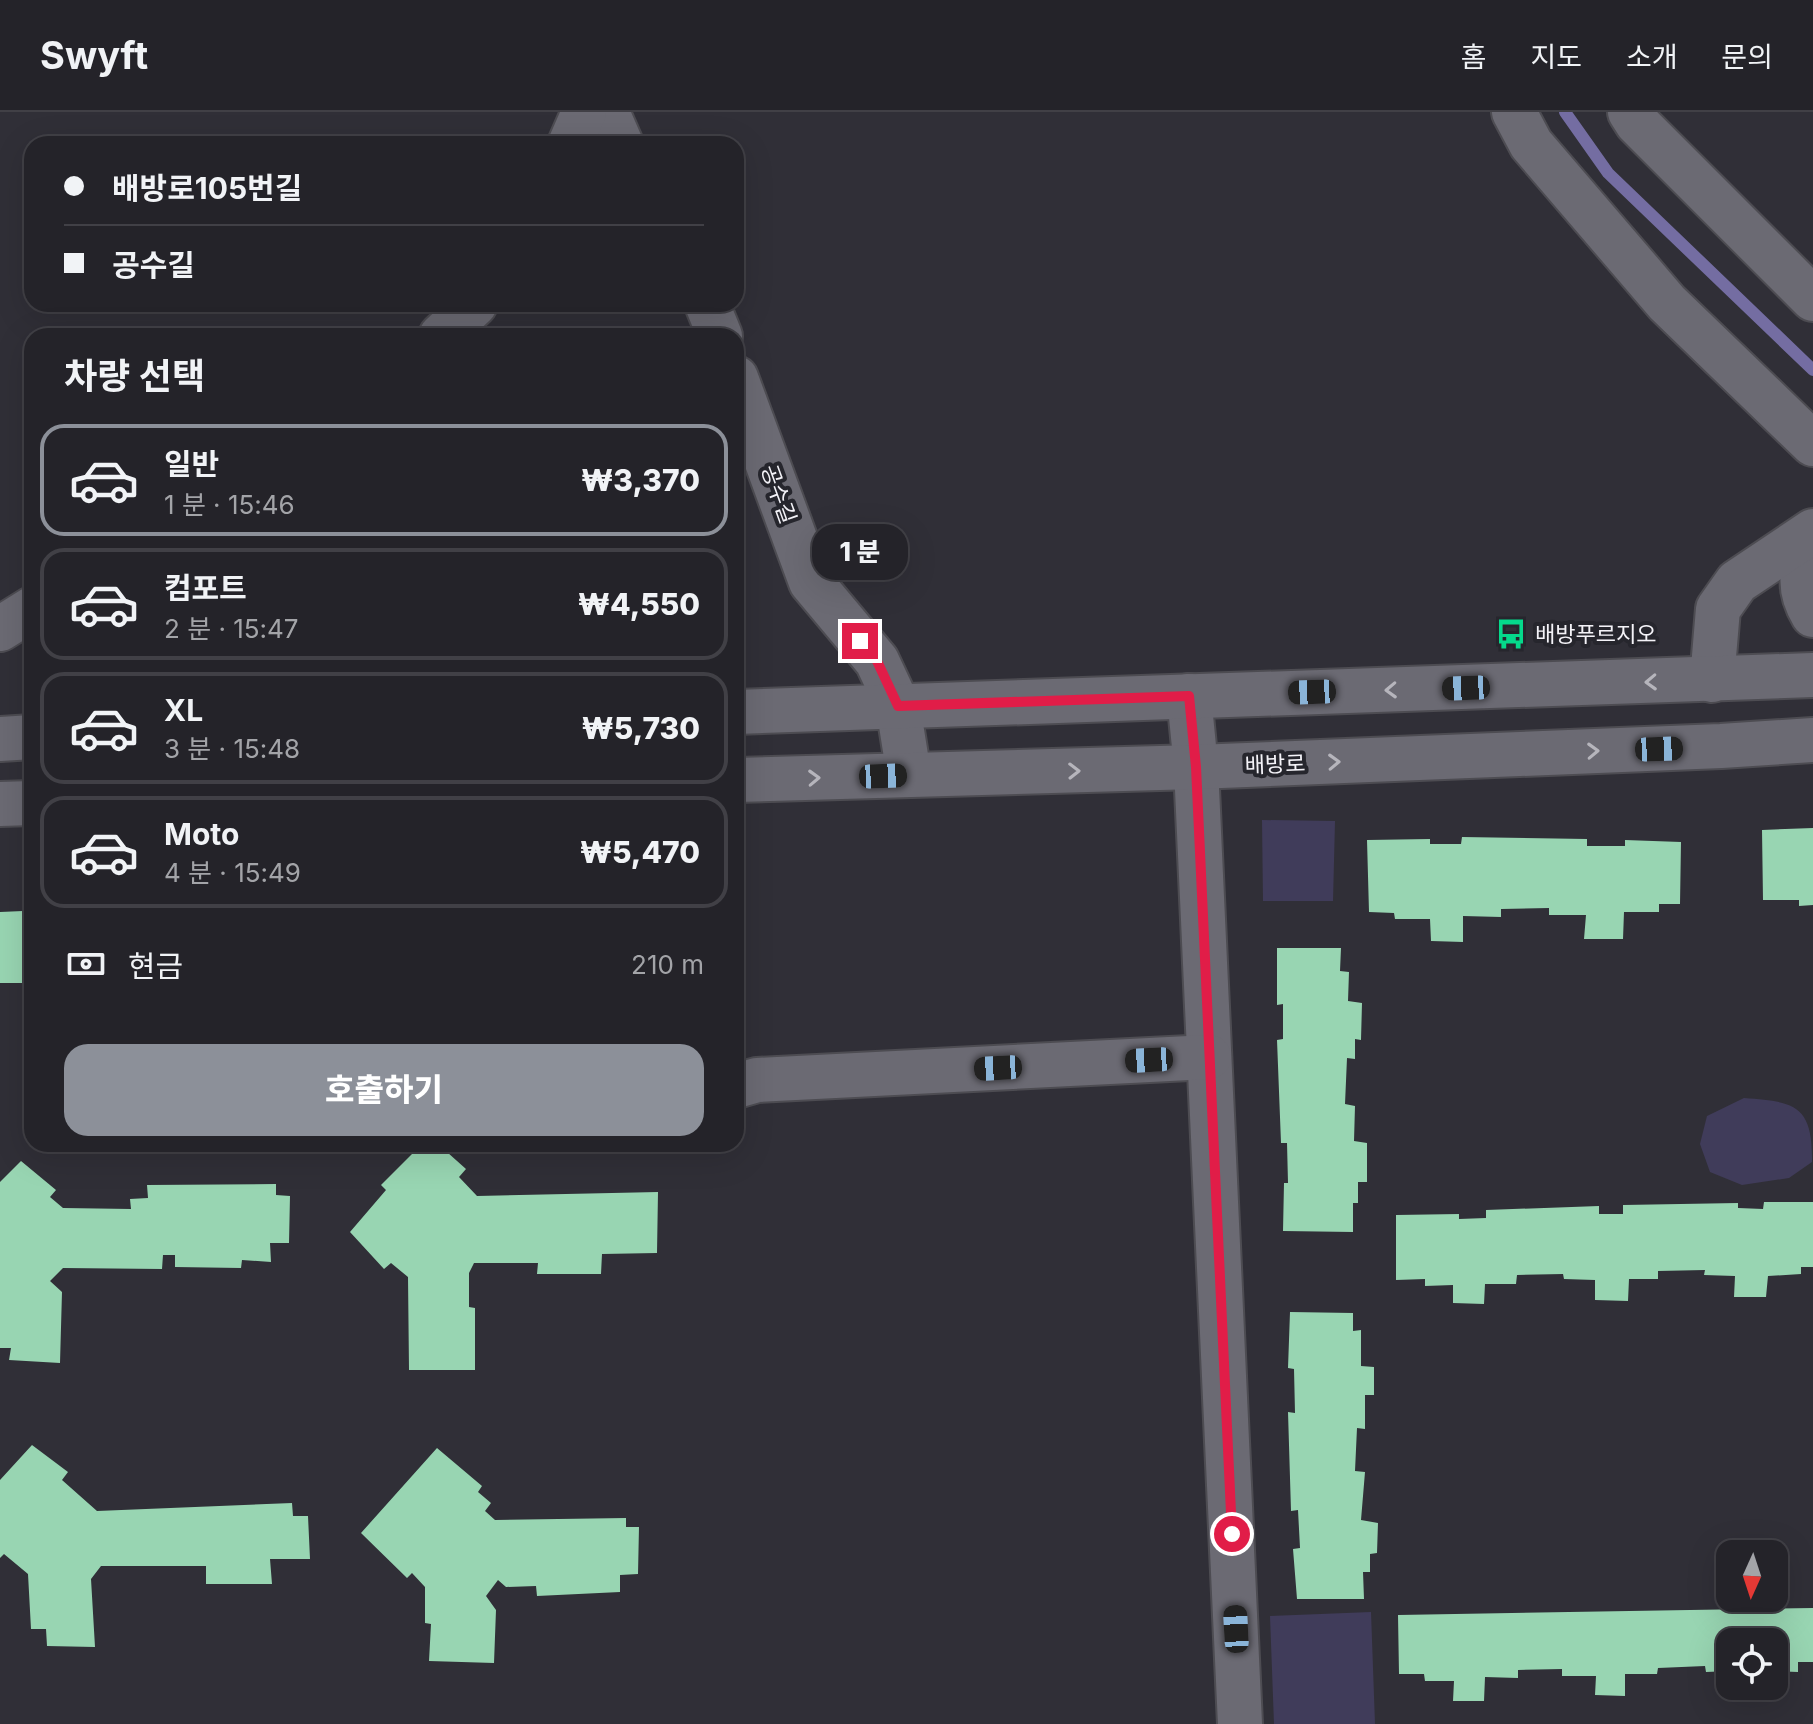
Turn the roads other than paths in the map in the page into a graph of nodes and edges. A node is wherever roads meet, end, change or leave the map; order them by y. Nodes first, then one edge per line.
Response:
1 (584, 112) edge
2 (607, 112) edge
3 (1514, 112) edge
4 (1630, 112) edge
5 (574, 136) edge
6 (618, 136) edge
7 (1813, 299) edge
8 (466, 312) edge
9 (450, 328) edge
10 (744, 400) edge
11 (1813, 444) edge
12 (1813, 531) edge
13 (1813, 546) edge
14 (24, 614) edge
15 (1813, 615) edge
16 (0, 629) edge
17 (1813, 675) edge
18 (1712, 680) junction
19 (1189, 696) junction
20 (898, 706) junction
21 (744, 712) edge
22 (24, 738) edge
23 (0, 739) edge
24 (1813, 740) edge
25 (1196, 767) junction
26 (909, 775) junction
27 (744, 780) edge
28 (24, 803) edge
29 (0, 804) edge
30 (1209, 1057) junction
31 (744, 1084) edge
32 (1240, 1724) edge

1 - 5 street
2 - 6 street
3 - 11 street
4 - 7 street
8 - 9 street
10 - 20 street, 공수길
12 - 18 street
13 - 15 street
14 - 16 street
17 - 18 street
18 -> 19 street
19 - 20 street
19 - 25 street
20 - 21 street
20 - 26 street, 공수길
22 - 23 street
25 -> 24 street, 배방로
26 -> 25 street, 배방로
25 - 30 street
27 -> 26 street, 배방로
28 - 29 street
30 - 31 street
30 - 32 street

